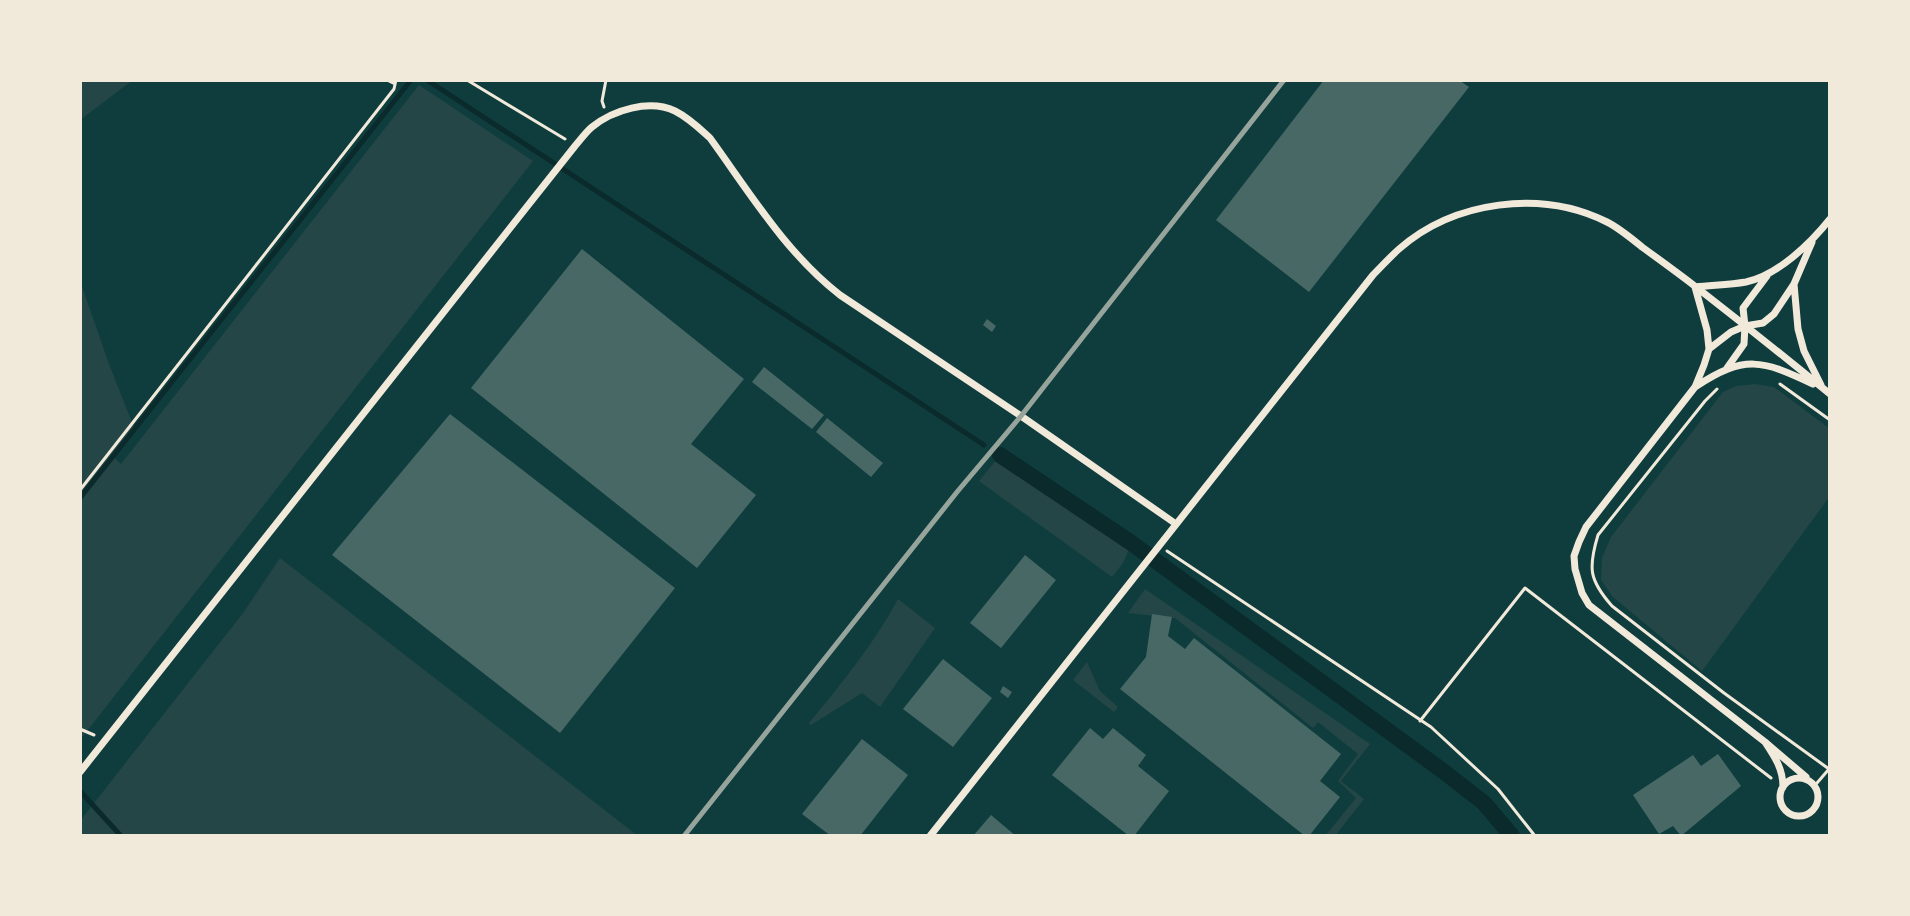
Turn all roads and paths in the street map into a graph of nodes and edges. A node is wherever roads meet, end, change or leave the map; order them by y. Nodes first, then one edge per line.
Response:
1 (387, 80) edge
2 (467, 80) edge
3 (606, 80) edge
4 (395, 82) edge
5 (606, 116) junction
6 (575, 146) junction
7 (1830, 219) edge
8 (1813, 240) junction
9 (1769, 274) junction
10 (1794, 284) junction
11 (1695, 287) junction
12 (1745, 326) junction
13 (1709, 349) junction
14 (1727, 368) junction
15 (1773, 379) dead end
16 (1695, 387) junction
17 (1718, 388) dead end
18 (1822, 388) junction
19 (1830, 394) edge
20 (1830, 420) edge
21 (80, 490) edge
22 (1176, 524) junction
23 (1160, 546) junction
24 (1420, 721) junction
25 (80, 729) edge
26 (103, 741) junction
27 (1765, 742) junction
28 (80, 772) edge
29 (1813, 784) junction
30 (1783, 787) junction
31 (930, 836) edge
32 (1535, 836) edge

1 - 4 path
2 - 6 path
3 - 5 path
4 - 21 path
5 - 6 street
5 - 22 street
6 - 26 street
7 - 8 street
8 - 9 street
8 - 10 street
9 - 11 street
9 - 12 street
10 - 12 street
10 - 18 street
11 - 12 street
11 - 13 street
11 - 22 street
12 - 13 street
12 - 14 street
12 - 18 street
13 - 16 street
14 - 16 street
14 - 18 street
15 - 20 path
16 - 27 street
17 - 29 path
18 - 19 street
22 - 23 street
23 - 24 path
23 - 31 street
24 - 30 path
24 - 32 path
25 - 26 path
26 - 28 street
27 - 29 street
27 - 30 street
29 - 30 street
29 - 30 street

